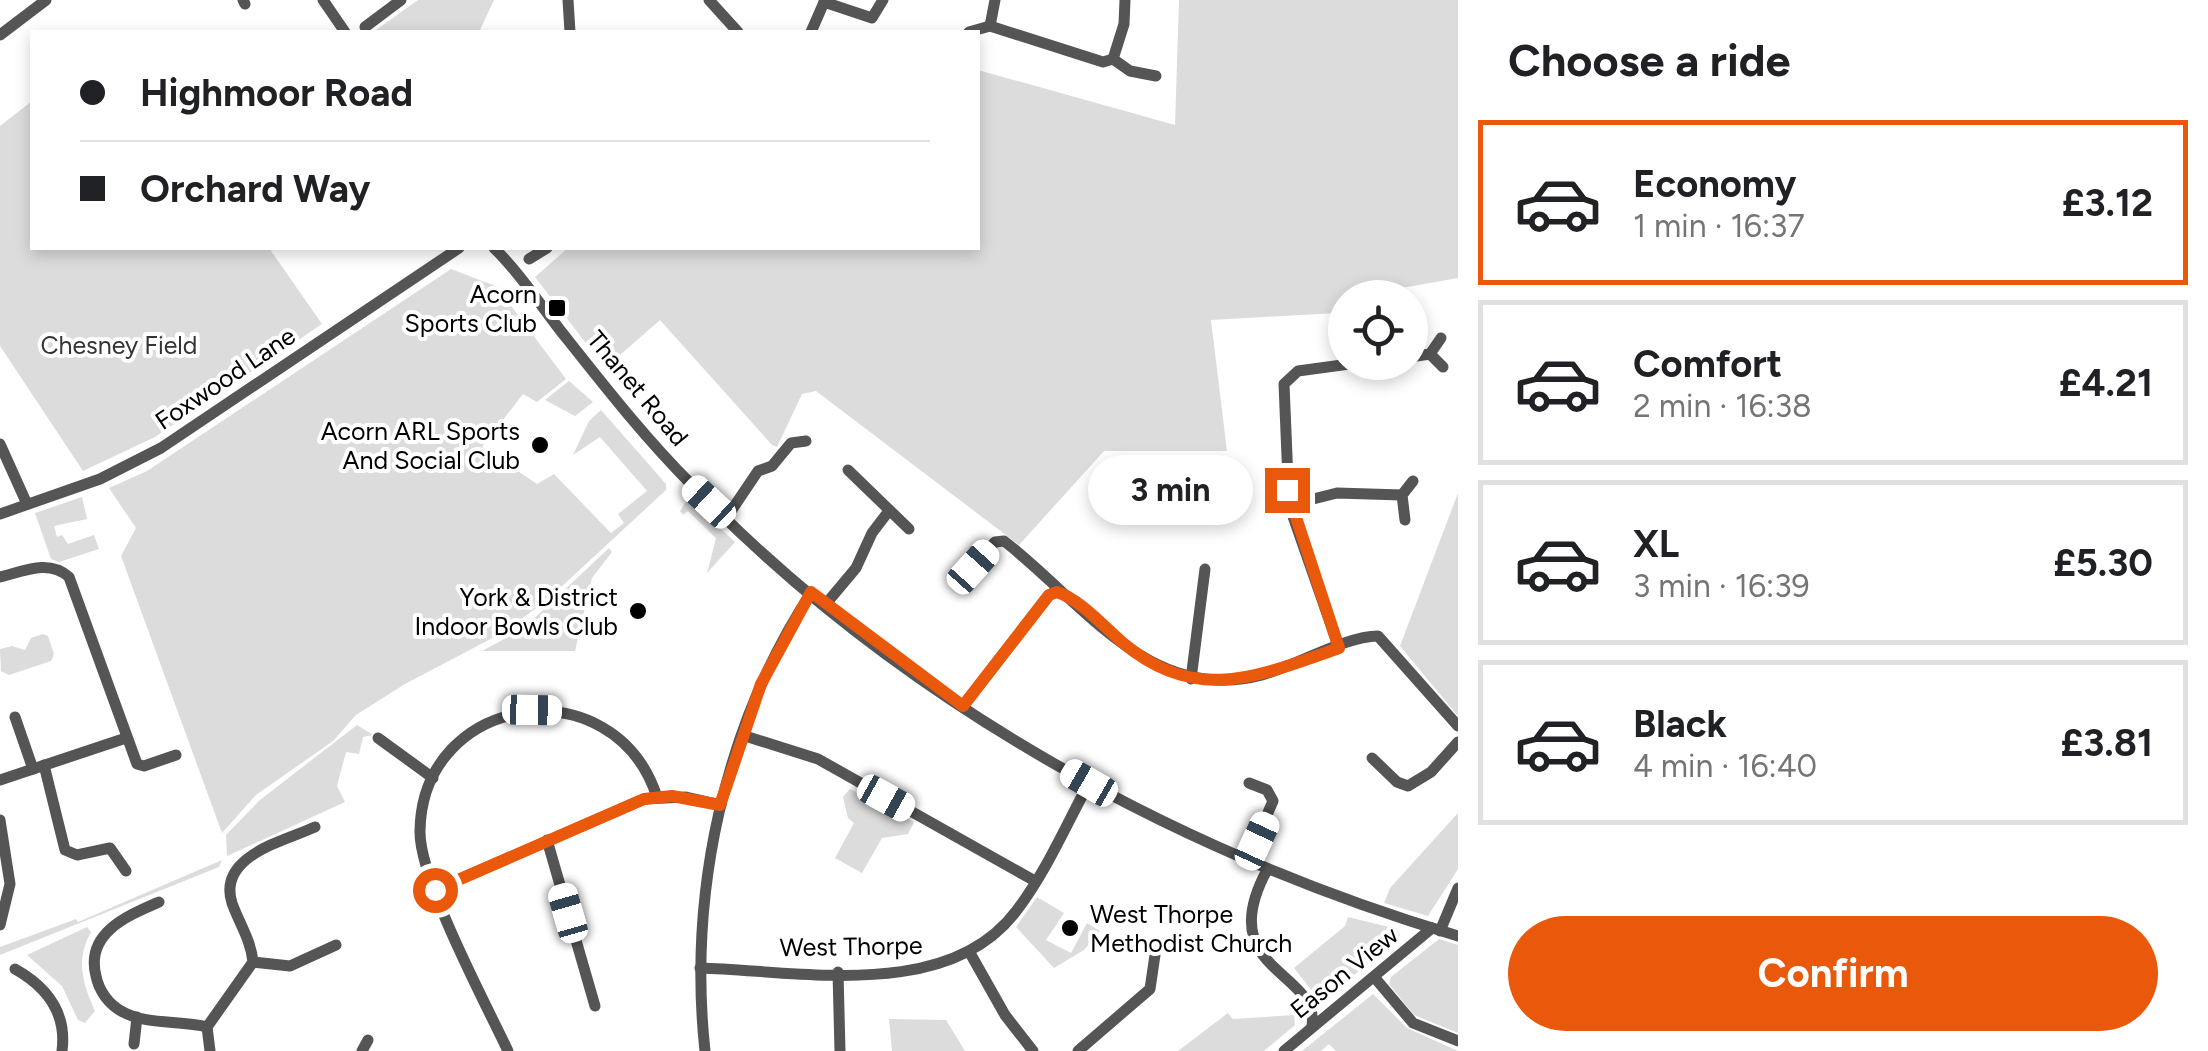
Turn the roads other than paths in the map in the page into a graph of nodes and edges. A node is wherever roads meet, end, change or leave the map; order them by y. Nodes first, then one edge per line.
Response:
1 (46, 0) edge
2 (323, 0) edge
3 (401, 0) edge
4 (568, 0) edge
5 (709, 0) edge
6 (883, 0) edge
7 (995, 0) edge
8 (1125, 0) edge
9 (825, 1) edge
10 (990, 26) junction
11 (365, 27) dead end
12 (344, 30) edge
13 (570, 30) edge
14 (734, 30) edge
15 (812, 30) edge
16 (975, 30) edge
17 (0, 35) edge
18 (1113, 60) junction
19 (1156, 76) dead end
20 (456, 250) edge
21 (496, 250) edge
22 (1441, 338) dead end
23 (1430, 354) joint
24 (1328, 367) edge
25 (1443, 367) dead end
26 (1270, 370) dead end
27 (1286, 378) junction
28 (806, 441) dead end
29 (0, 444) edge
30 (848, 470) dead end
31 (1413, 481) dead end
32 (1402, 495) junction
33 (27, 504) junction
34 (1289, 505) junction
35 (888, 512) junction
36 (0, 514) edge
37 (727, 518) junction
38 (1405, 520) dead end
39 (908, 529) dead end
40 (973, 567) dead end
41 (1206, 569) dead end
42 (0, 577) edge
43 (811, 592) junction
44 (1057, 592) junction
45 (825, 605) junction
46 (1339, 648) junction
47 (1191, 679) junction
48 (963, 706) junction
49 (15, 717) dead end
50 (1458, 726) edge
51 (742, 735) junction
52 (126, 738) junction
53 (378, 738) dead end
54 (1458, 742) edge
55 (176, 754) dead end
56 (1372, 758) dead end
57 (39, 767) junction
58 (433, 778) junction
59 (0, 780) edge
60 (1089, 783) junction
61 (1249, 783) dead end
62 (657, 796) junction
63 (720, 805) junction
64 (0, 820) edge
65 (315, 826) dead end
66 (547, 840) junction
67 (1248, 861) junction
68 (126, 870) dead end
69 (1266, 870) junction
70 (1035, 881) junction
71 (1458, 888) edge
72 (435, 890) junction
73 (159, 902) dead end
74 (0, 925) edge
75 (1436, 929) junction
76 (1458, 936) edge
77 (328, 945) dead end
78 (1171, 949) dead end
79 (970, 954) junction
80 (252, 962) junction
81 (700, 968) junction
82 (14, 969) dead end
83 (838, 972) junction
84 (1374, 978) junction
85 (594, 1006) dead end
86 (138, 1017) junction
87 (1312, 1026) junction
88 (207, 1027) junction
89 (1458, 1042) edge
90 (134, 1044) dead end
91 (62, 1051) edge
92 (210, 1051) edge
93 (508, 1051) edge
94 (704, 1051) edge
95 (840, 1051) edge
96 (1033, 1051) edge
97 (1078, 1051) edge
98 (1284, 1051) edge

1 - 17 street
2 - 12 street
3 - 11 street
4 - 13 street
5 - 14 street
6 - 9 street
7 - 10 street
8 - 18 street
9 - 15 street
10 - 16 street
10 - 18 street
18 - 19 street
20 - 33 street, Foxwood Lane
21 - 37 street, Thanet Road
22 - 23 street
23 - 25 street
24 - 27 street
26 - 27 street
27 - 34 street
28 - 37 street
29 - 33 street
30 - 35 street
31 - 32 street
32 - 34 street
32 - 38 street
33 - 36 street, Foxwood Lane
34 - 46 street
35 - 39 street
35 - 45 street
37 - 43 street, Thanet Road
40 - 44 street
41 - 47 street
42 - 52 street
43 - 45 street, Thanet Road
43 - 51 street
44 - 47 street
44 - 48 street
45 - 48 street, Thanet Road
46 - 47 street
46 - 50 street
48 - 60 street, Thanet Road
49 - 57 street
51 - 63 street
51 - 70 street
52 - 55 street
52 - 57 street
53 - 58 street
54 - 56 street
57 - 59 street
57 - 68 street
58 - 62 street
58 - 72 street
60 - 67 street, Thanet Road
60 - 70 street, West Thorpe
61 - 67 street
62 - 63 street
62 - 66 street
63 - 81 street
64 - 74 street
65 - 80 street
66 - 72 street
66 - 85 street
67 - 69 street, Thanet Road
69 - 75 street, Thanet Road
69 - 87 street
70 - 79 street, West Thorpe
71 - 75 street
72 - 93 street
73 - 86 street
75 - 76 street, Thanet Road
75 - 84 street, Eason View
77 - 80 street
78 - 97 street
79 - 83 street, West Thorpe
79 - 96 street
80 - 88 street
81 - 83 street, West Thorpe
81 - 94 street
82 - 91 street
83 - 95 street
84 - 87 street, Eason View
84 - 89 street
86 - 88 street
86 - 90 street
87 - 98 street, Eason View
88 - 92 street

